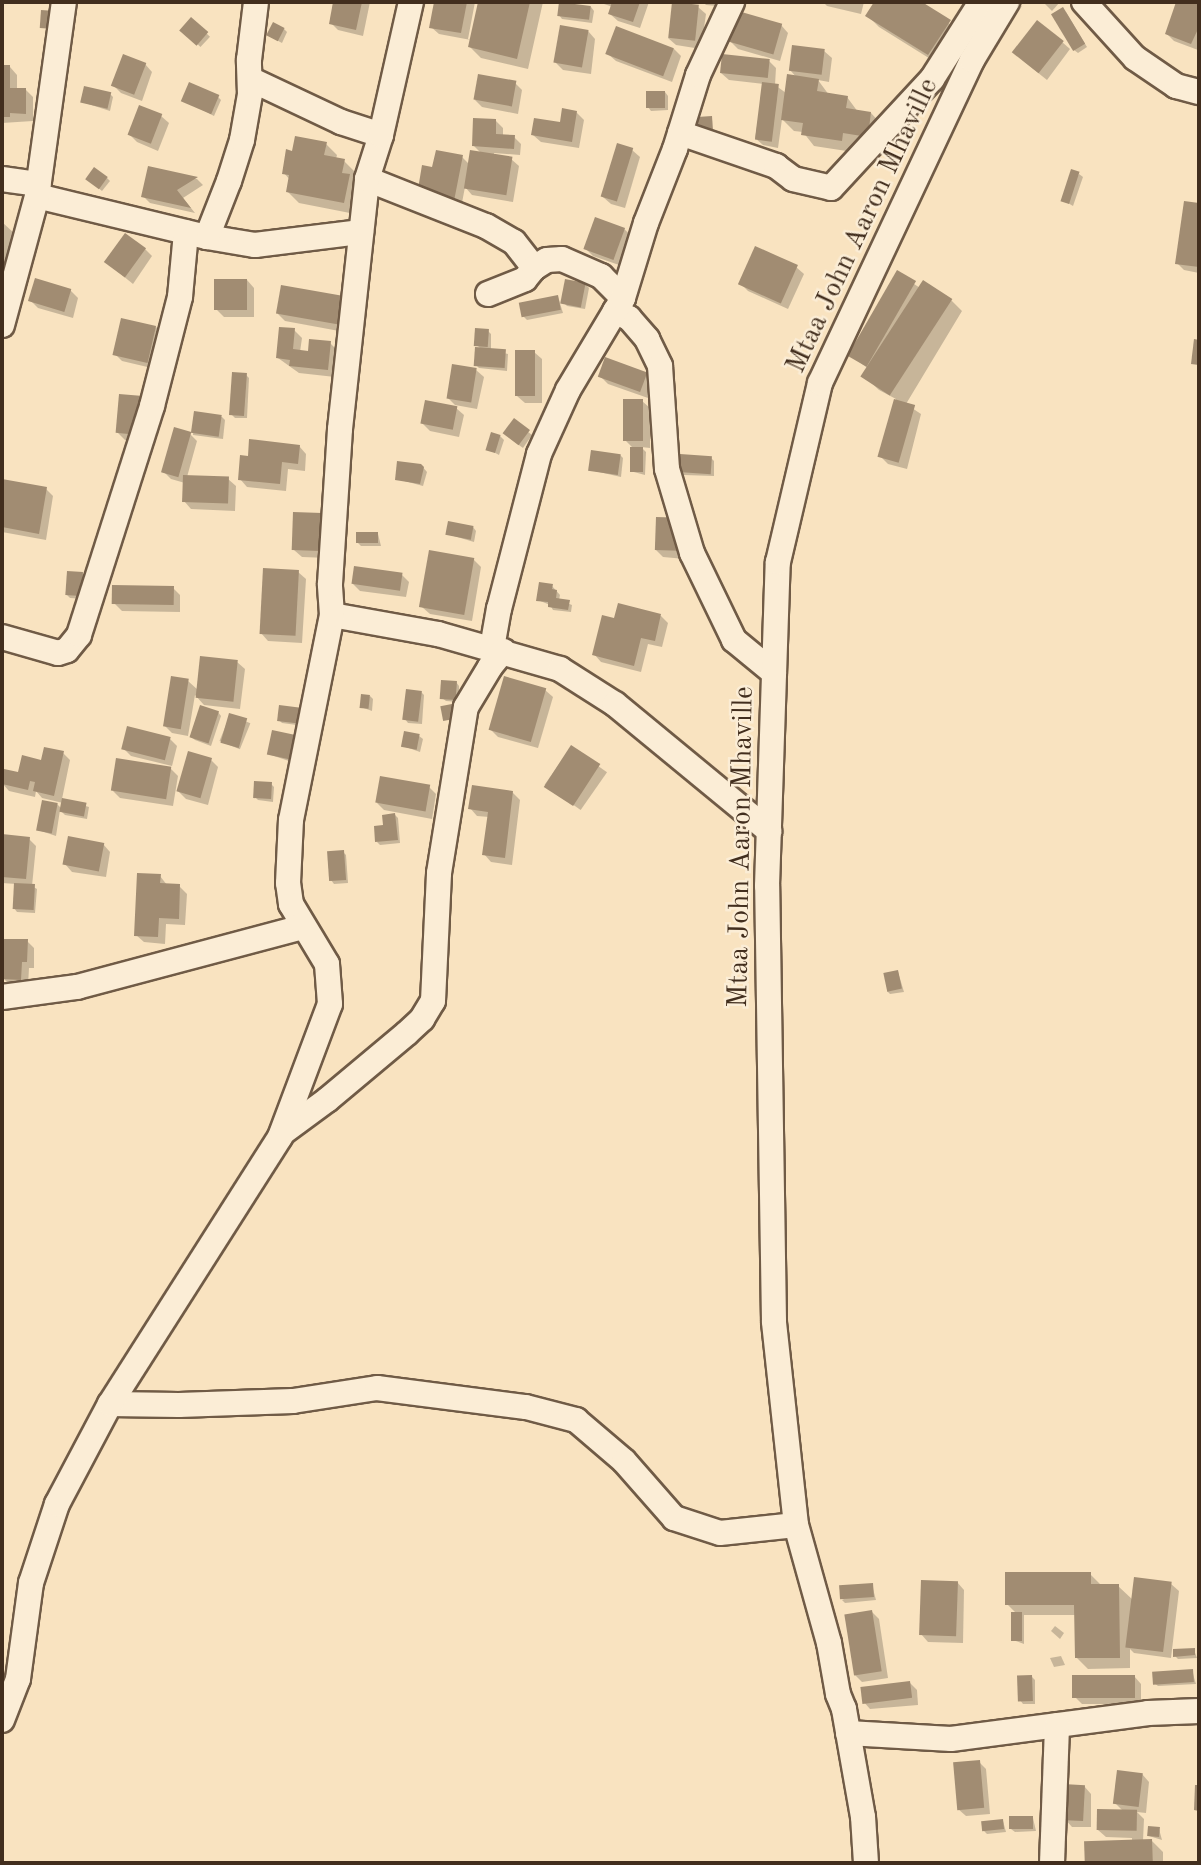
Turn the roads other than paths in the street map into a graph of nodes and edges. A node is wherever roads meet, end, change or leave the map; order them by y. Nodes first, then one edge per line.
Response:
1 (64, 2) edge
2 (256, 2) edge
3 (411, 2) edge
4 (732, 2) edge
5 (981, 2) edge
6 (1007, 2) edge
7 (1084, 2) edge
8 (250, 79) junction
9 (1199, 92) edge
10 (680, 133) junction
11 (381, 135) junction
12 (367, 178) junction
13 (2, 179) edge
14 (38, 190) junction
15 (361, 233) junction
16 (196, 235) junction
17 (534, 268) junction
18 (488, 294) dead end
19 (619, 304) junction
20 (2, 325) edge
21 (332, 615) junction
22 (2, 637) edge
23 (498, 650) junction
24 (774, 673) junction
25 (769, 831) junction
26 (303, 927) junction
27 (2, 997) edge
28 (282, 1133) junction
29 (110, 1404) junction
30 (796, 1525) junction
31 (1199, 1711) edge
32 (2, 1720) edge
33 (1057, 1725) junction
34 (848, 1734) junction
35 (866, 1863) edge
36 (1052, 1863) edge

1 - 14 street
2 - 8 street
3 - 11 street
4 - 10 street
5 - 10 street
6 - 24 street, Mtaa John Aaron Mhaville
7 - 9 street
8 - 11 street
8 - 16 street
10 - 19 street
11 - 12 street
12 - 15 street
12 - 17 street
13 - 14 street
14 - 16 street
14 - 20 street
15 - 16 street
15 - 21 street
16 - 22 street
17 - 18 street
17 - 19 street
19 - 23 street
19 - 24 street
21 - 23 street
21 - 26 street
23 - 25 street
23 - 28 street
24 - 25 street, Mtaa John Aaron Mhaville
25 - 30 street, Mtaa John Aaron Mhaville
26 - 27 street
26 - 28 street
28 - 29 street
29 - 30 street
29 - 32 street
30 - 34 street, Mtaa John Aaron Mhaville
31 - 33 street
33 - 34 street
33 - 36 street
34 - 35 street, Mtaa John Aaron Mhaville

